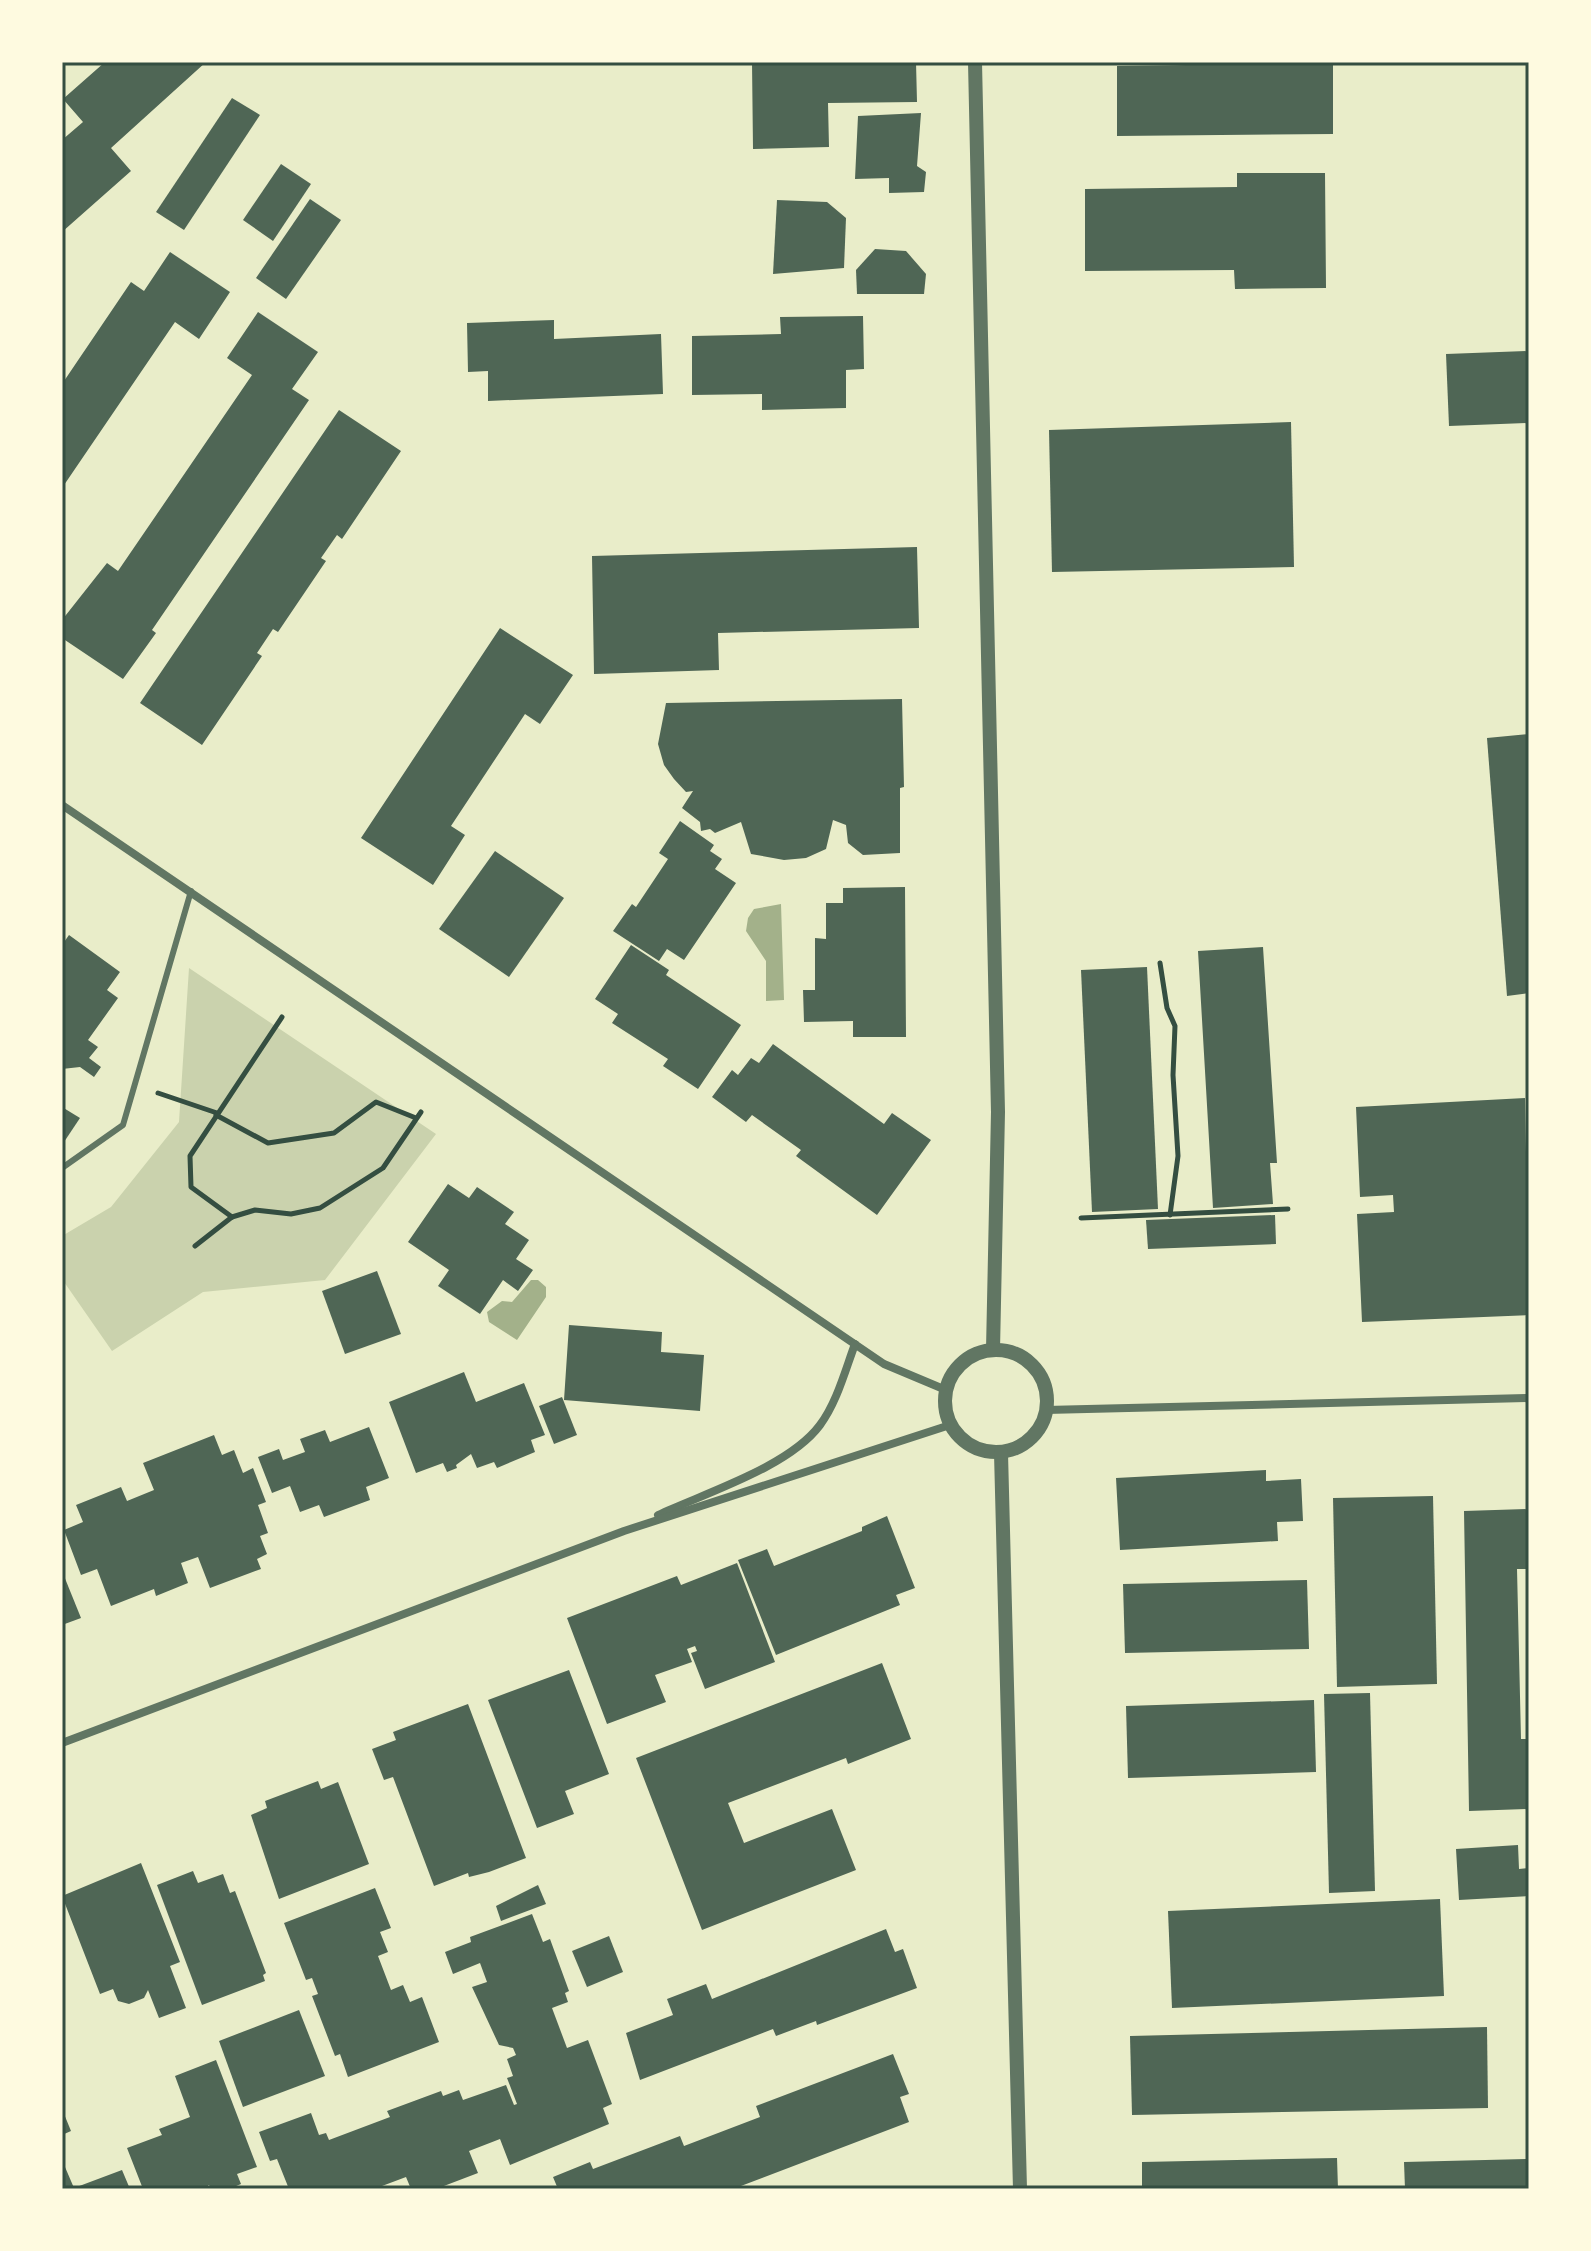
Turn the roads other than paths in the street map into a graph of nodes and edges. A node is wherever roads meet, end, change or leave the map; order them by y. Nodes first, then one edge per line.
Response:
1 (975, 62) edge
2 (62, 805) edge
3 (191, 891) junction
4 (62, 1168) edge
5 (855, 1344) junction
6 (993, 1350) junction
7 (946, 1390) junction
8 (1529, 1398) edge
9 (1046, 1410) junction
10 (950, 1425) junction
11 (1001, 1453) junction
12 (624, 1531) junction
13 (62, 1743) edge
14 (1020, 2189) edge

1 - 6 street
2 - 3 street
3 - 4 lane
3 - 5 street
5 - 7 street
5 - 12 street
6 - 7 street
6 - 9 street
7 - 10 street
8 - 9 street
9 - 11 street
10 - 11 street
10 - 12 street
11 - 14 street
12 - 13 street

